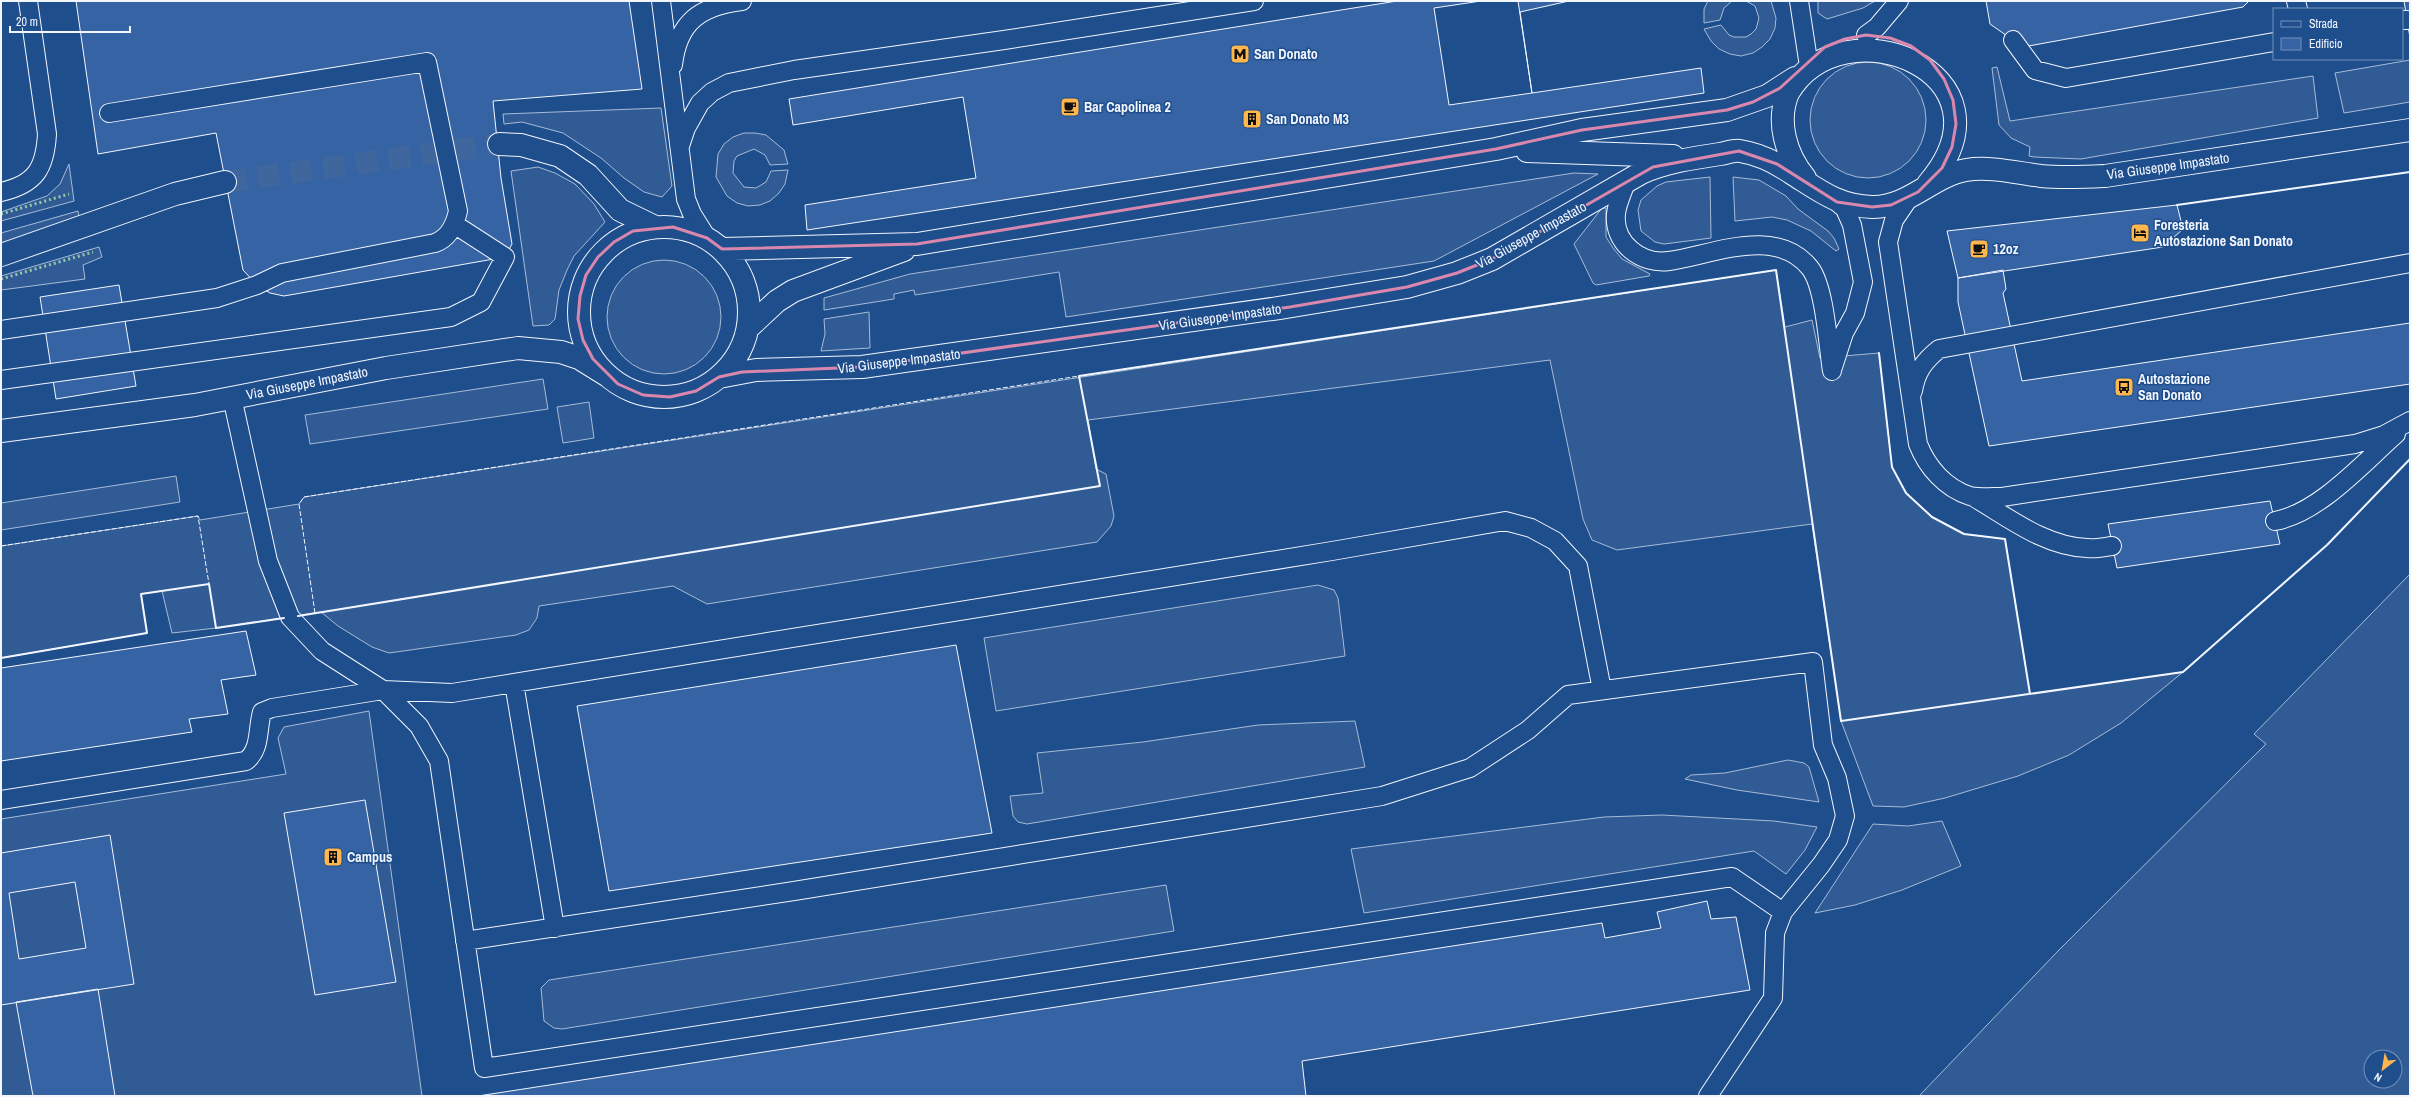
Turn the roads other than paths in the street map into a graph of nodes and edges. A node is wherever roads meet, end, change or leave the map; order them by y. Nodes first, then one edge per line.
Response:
1 (28, 1) edge
2 (661, 1) edge
3 (742, 1) edge
4 (1254, 1) edge
5 (1799, 1) edge
6 (1899, 1) edge
7 (1866, 35) junction
8 (2013, 40) dead end
9 (2273, 42) edge
10 (1808, 60) junction
11 (672, 74) junction
12 (1795, 78) junction
13 (109, 113) dead end
14 (2410, 130) edge
15 (499, 144) tunnel mouth
16 (680, 146) junction
17 (1496, 149) junction
18 (1694, 157) junction
19 (225, 182) tunnel mouth
20 (1626, 182) junction
21 (1811, 185) junction
22 (1, 192) edge
23 (1918, 192) junction
24 (1837, 202) junction
25 (454, 224) junction
26 (655, 226) junction
27 (714, 243) junction
28 (917, 244) junction
29 (1, 255) edge
30 (2410, 263) edge
31 (748, 328) junction
32 (1, 330) edge
33 (608, 376) junction
34 (719, 377) junction
35 (1, 380) edge
36 (1912, 396) junction
37 (232, 397) junction
38 (2410, 422) edge
39 (1, 431) edge
40 (1970, 496) junction
41 (2275, 521) dead end
42 (2112, 546) dead end
43 (514, 683) junction
44 (382, 690) junction
45 (1602, 690) junction
46 (1, 800) edge
47 (1783, 912) junction
48 (555, 928) junction
49 (465, 941) junction
50 (1708, 1096) edge

1 - 22 lane
2 - 11 lane
3 - 11 lane
4 - 16 lane
5 - 10 lane
6 - 7 lane, Via Giuseppe Impastato
7 - 10 street, Via Giuseppe Impastato
7 - 23 street, Via Giuseppe Impastato
8 - 9 lane
10 - 12 street, Via Giuseppe Impastato
11 - 16 lane
12 - 17 street, Via Giuseppe Impastato
12 - 21 street, Via Giuseppe Impastato
13 - 25 lane
14 - 23 street, Via Giuseppe Impastato
15 - 26 street
16 - 27 lane
17 - 18 street, Via Giuseppe Impastato
17 - 28 street, Via Giuseppe Impastato
18 - 20 street, Via Giuseppe Impastato
18 - 21 street, Via Giuseppe Impastato
19 - 29 street
20 - 24 lane
20 - 34 street, Via Giuseppe Impastato
21 - 24 street, Via Giuseppe Impastato
23 - 24 street, Via Giuseppe Impastato
23 - 36 lane
25 - 32 lane
25 - 35 lane
26 - 27 street
26 - 33 street
27 - 28 street, Via Giuseppe Impastato
27 - 31 street
28 - 31 street
30 - 36 lane
31 - 34 street
33 - 34 street, Via Giuseppe Impastato
33 - 37 street, Via Giuseppe Impastato
36 - 40 lane
37 - 39 street, Via Giuseppe Impastato
37 - 44 lane
38 - 40 lane
38 - 41 lane
40 - 42 lane
43 - 44 lane
43 - 45 lane
43 - 48 lane
44 - 46 lane
44 - 49 lane
45 - 47 lane
45 - 48 lane
47 - 49 lane
47 - 50 lane
48 - 49 lane

